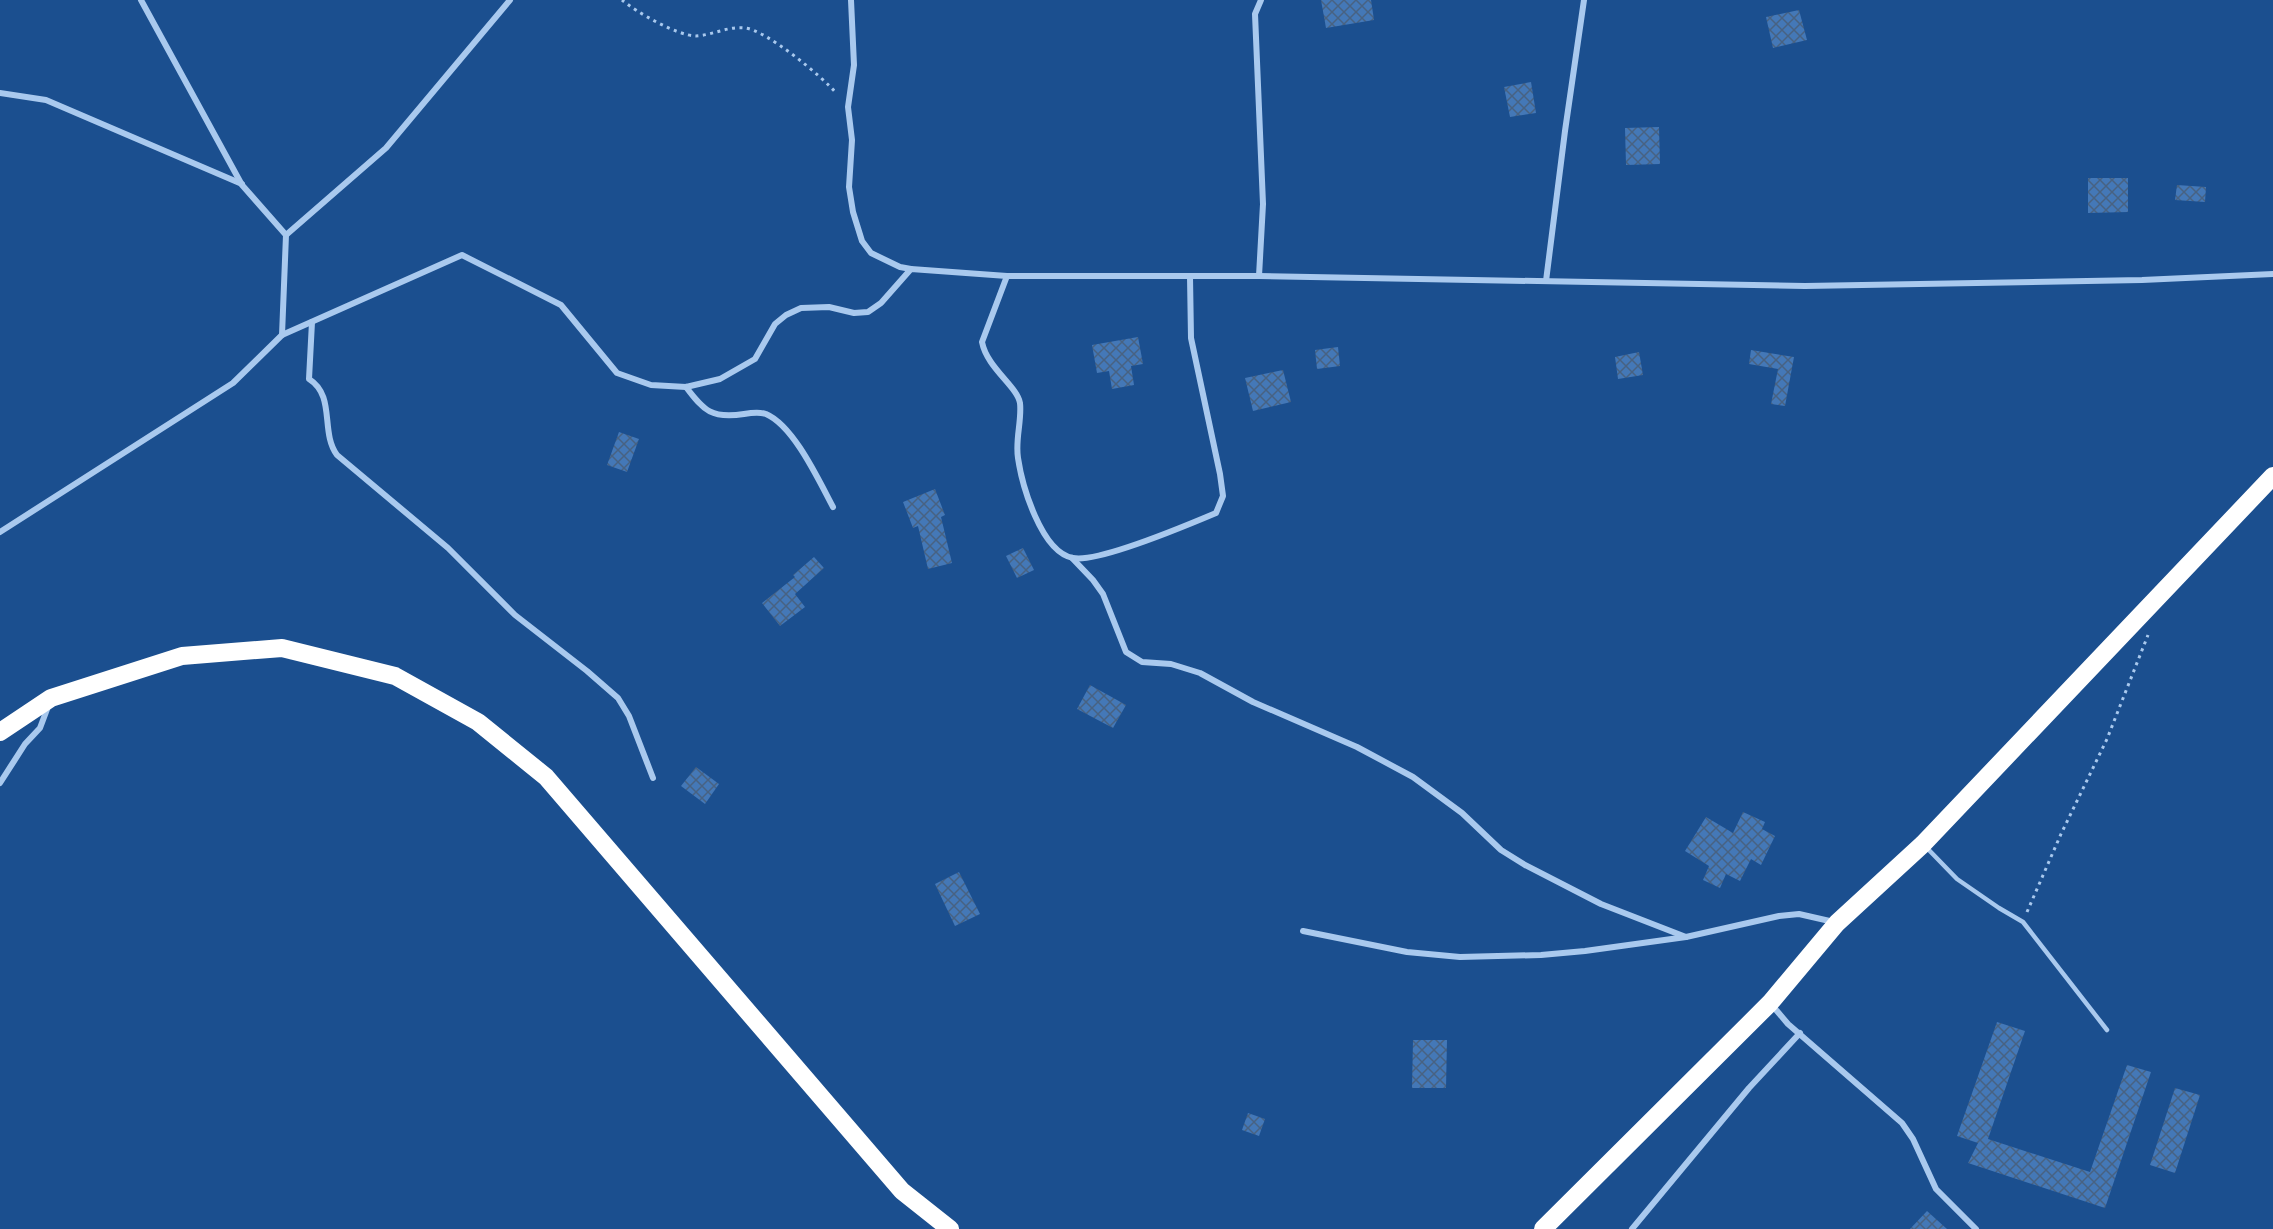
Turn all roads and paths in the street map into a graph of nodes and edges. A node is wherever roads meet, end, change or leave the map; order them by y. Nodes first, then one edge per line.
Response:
1 (141, 0) edge
2 (510, 0) edge
3 (622, 0) edge
4 (850, 0) edge
5 (1261, 0) edge
6 (1584, 0) edge
7 (0, 93) edge
8 (848, 107) junction
9 (242, 185) junction
10 (286, 235) junction
11 (911, 269) junction
12 (2273, 274) edge
13 (1007, 276) junction
14 (1259, 276) junction
15 (1190, 277) junction
16 (1546, 281) junction
17 (312, 322) junction
18 (282, 335) junction
19 (687, 387) junction
20 (2273, 476) edge
21 (833, 507) dead end
22 (0, 532) edge
23 (1072, 558) junction
24 (2151, 626) dead end
25 (51, 698) junction
26 (0, 732) edge
27 (653, 778) dead end
28 (0, 783) edge
29 (1923, 844) junction
30 (2023, 922) junction
31 (1837, 923) junction
32 (1303, 931) dead end
33 (1686, 937) junction
34 (1770, 1003) junction
35 (2107, 1030) dead end
36 (1800, 1033) junction
37 (950, 1229) edge
38 (1543, 1229) edge
39 (1632, 1229) edge
40 (1976, 1229) edge

1 - 9 street
2 - 10 street
3 - 8 path
4 - 8 street
5 - 14 street
6 - 16 street
7 - 9 street
8 - 11 street
9 - 10 street
10 - 18 street
11 - 13 street
11 - 19 street
12 - 16 street
13 - 15 street
13 - 23 street
14 - 15 street
14 - 16 street
15 - 23 street
17 - 18 street
17 - 19 street
17 - 27 street
18 - 22 street
19 - 21 street
20 - 29 highway
23 - 33 street
24 - 30 path
25 - 26 highway
25 - 28 street
25 - 37 highway
29 - 30 lane
29 - 31 highway
30 - 35 lane
31 - 33 street
31 - 34 highway
32 - 33 street
34 - 36 street
34 - 38 highway
36 - 39 street
36 - 40 street

